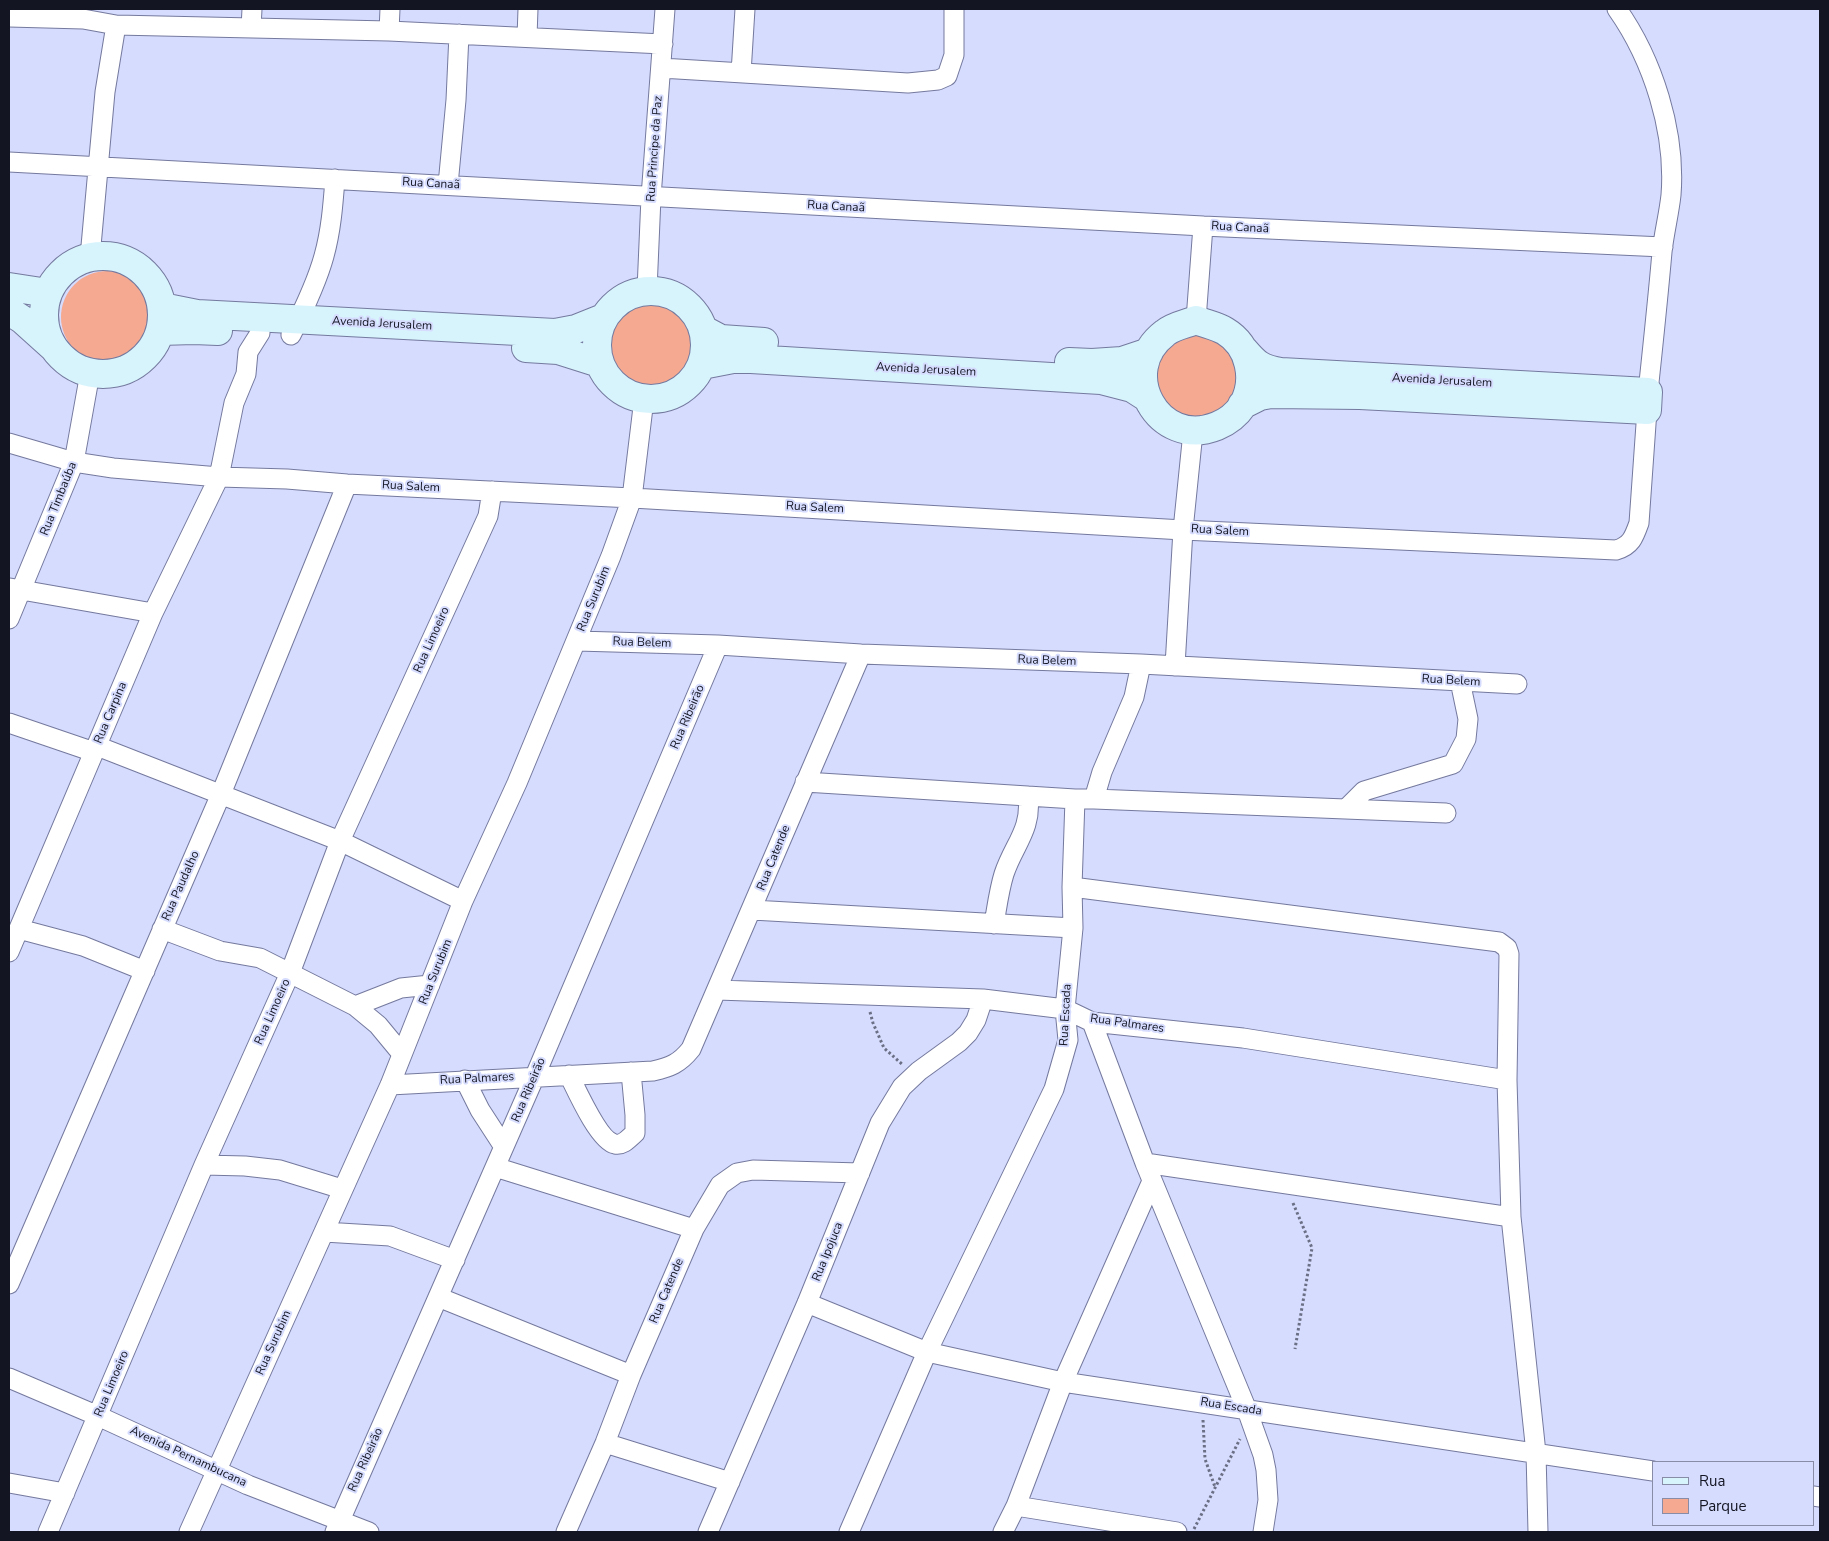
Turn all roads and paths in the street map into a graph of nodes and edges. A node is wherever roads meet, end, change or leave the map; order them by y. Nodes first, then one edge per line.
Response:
1 (252, 9) edge
2 (390, 9) edge
3 (528, 9) edge
4 (665, 9) edge
5 (745, 9) edge
6 (954, 9) edge
7 (1617, 9) edge
8 (83, 14) edge
9 (9, 17) edge
10 (116, 24) junction
11 (251, 28) junction
12 (389, 31) junction
13 (459, 34) junction
14 (527, 37) junction
15 (663, 44) junction
16 (661, 68) junction
17 (741, 73) junction
18 (9, 162) edge
19 (99, 166) junction
20 (336, 179) junction
21 (448, 185) junction
22 (651, 197) junction
23 (1203, 226) junction
24 (1663, 247) junction
25 (90, 257) junction
26 (9, 287) edge
27 (647, 290) junction
28 (48, 293) junction
29 (9, 311) edge
30 (161, 319) junction
31 (602, 319) junction
32 (1196, 320) junction
33 (295, 327) junction
34 (704, 330) junction
35 (260, 333) junction
36 (468, 337) junction
37 (53, 347) junction
38 (1244, 350) junction
39 (1149, 352) junction
40 (836, 355) junction
41 (599, 362) junction
42 (702, 365) junction
43 (1010, 366) junction
44 (90, 373) junction
45 (1146, 397) junction
46 (644, 400) junction
47 (1648, 401) junction
48 (1242, 405) junction
49 (1192, 432) junction
50 (9, 443) edge
51 (74, 462) junction
52 (219, 477) junction
53 (347, 484) junction
54 (492, 491) junction
55 (632, 498) junction
56 (1183, 530) junction
57 (15, 589) edge
58 (153, 613) junction
59 (9, 619) edge
60 (577, 641) junction
61 (718, 645) junction
62 (861, 654) junction
63 (1141, 664) junction
64 (1175, 666) junction
65 (1460, 681) junction
66 (1517, 684) dead end
67 (9, 723) edge
68 (96, 749) junction
69 (805, 782) junction
70 (221, 794) junction
71 (1028, 796) junction
72 (1075, 799) junction
73 (1094, 799) junction
74 (1346, 809) junction
75 (1446, 813) dead end
76 (340, 841) junction
77 (1072, 887) junction
78 (463, 901) junction
79 (752, 910) junction
80 (994, 924) junction
81 (18, 928) junction
82 (1073, 928) junction
83 (162, 930) junction
84 (9, 952) edge
85 (145, 971) junction
86 (290, 973) junction
87 (430, 985) junction
88 (717, 990) junction
89 (865, 995) junction
90 (983, 999) junction
91 (355, 1006) junction
92 (1065, 1009) junction
93 (1092, 1022) junction
94 (402, 1054) junction
95 (683, 1060) joint
96 (631, 1072) junction
97 (569, 1074) junction
98 (915, 1075) junction
99 (535, 1076) junction
100 (465, 1080) junction
101 (1507, 1080) junction
102 (390, 1085) junction
103 (504, 1146) junction
104 (1145, 1163) junction
105 (204, 1165) junction
106 (495, 1167) junction
107 (860, 1173) junction
108 (1152, 1181) junction
109 (1284, 1184) junction
110 (342, 1189) junction
111 (1511, 1217) junction
112 (694, 1229) junction
113 (324, 1232) junction
114 (454, 1260) junction
115 (9, 1284) edge
116 (438, 1297) junction
117 (807, 1303) junction
118 (1295, 1349) dead end
119 (927, 1352) junction
120 (631, 1375) junction
121 (9, 1378) edge
122 (1063, 1382) junction
123 (1203, 1403) junction
124 (1249, 1414) junction
125 (98, 1416) junction
126 (605, 1443) junction
127 (1536, 1453) junction
128 (1652, 1471) edge
129 (217, 1472) junction
130 (730, 1482) junction
131 (9, 1483) edge
132 (1215, 1487) junction
133 (65, 1493) junction
134 (1016, 1506) junction
135 (337, 1527) edge
136 (48, 1532) edge
137 (189, 1532) edge
138 (369, 1532) edge
139 (566, 1532) edge
140 (708, 1532) edge
141 (849, 1532) edge
142 (1003, 1532) edge
143 (1177, 1532) edge
144 (1192, 1532) edge
145 (1262, 1532) edge
146 (1538, 1532) edge

1 - 11 street
2 - 12 street
3 - 14 street
4 - 15 street, Rua Principe da Paz
5 - 17 street
6 - 17 street
7 - 24 street
8 - 9 street
8 - 10 street
10 - 11 street
10 - 19 street
11 - 12 street
12 - 13 street
13 - 14 street
13 - 21 street
14 - 15 street
15 - 16 street, Rua Principe da Paz
16 - 17 street
16 - 22 street, Rua Principe da Paz
18 - 19 street, Rua Canaã
19 - 20 street, Rua Canaã
19 - 25 street
20 - 21 street, Rua Canaã
20 - 33 street
21 - 22 street, Rua Canaã
22 - 23 street, Rua Canaã
22 - 27 street, Rua Principe da Paz
23 - 24 street, Rua Canaã
23 - 32 street
24 - 47 street
25 - 28 street
25 - 30 street
26 - 28 street
27 - 31 street, Avenida Jerusalem
27 - 34 street, Avenida Jerusalem
28 - 37 street
29 - 37 street
30 - 33 street, Avenida Jerusalem
30 - 35 street, Avenida Jerusalem
30 - 44 street
31 - 36 street, Avenida Jerusalem
31 - 41 street, Avenida Jerusalem
32 - 38 street, Avenida Jerusalem
32 - 39 street
33 - 35 street, Avenida Jerusalem
33 - 36 street, Avenida Jerusalem
34 - 40 street, Avenida Jerusalem
34 - 42 street, Avenida Jerusalem
35 - 52 street, Rua Carpina
36 - 41 street, Avenida Jerusalem
37 - 44 street
38 - 47 street, Avenida Jerusalem
38 - 48 street, Avenida Jerusalem
39 - 43 street, Avenida Jerusalem
39 - 45 street
40 - 42 street, Avenida Jerusalem
40 - 43 street, Avenida Jerusalem
41 - 46 street, Avenida Jerusalem
42 - 46 street, Avenida Jerusalem
43 - 45 street, Avenida Jerusalem
44 - 51 street, Rua Timbaúba
45 - 49 street, Avenida Jerusalem
46 - 55 street, Rua Surubim
47 - 48 street, Avenida Jerusalem
47 - 56 street, Rua Salem
48 - 49 street, Avenida Jerusalem
49 - 56 street
50 - 51 street, Rua Salem
51 - 52 street, Rua Salem
51 - 57 street, Rua Timbaúba
52 - 53 street, Rua Salem
52 - 58 street, Rua Carpina
53 - 54 street, Rua Salem
53 - 70 street, Rua Paudalho
54 - 55 street, Rua Salem
54 - 76 street, Rua Limoeiro
55 - 56 street, Rua Salem
55 - 60 street, Rua Surubim
56 - 64 street
57 - 58 street
57 - 59 street, Rua Timbaúba
58 - 68 street, Rua Carpina
60 - 61 street, Rua Belem
60 - 78 street, Rua Surubim
61 - 62 street, Rua Belem
61 - 99 street, Rua Ribeirão
62 - 63 street, Rua Belem
62 - 69 street, Rua Catende
63 - 64 street, Rua Belem
63 - 73 street
64 - 65 street, Rua Belem
65 - 66 street, Rua Belem
65 - 74 street
67 - 68 street
68 - 70 street
68 - 81 street, Rua Carpina
69 - 71 street
69 - 79 street, Rua Catende
70 - 76 street
70 - 83 street, Rua Paudalho
71 - 72 street
71 - 80 street
72 - 73 street
72 - 77 street, Rua Escada
73 - 74 street
74 - 75 street
76 - 78 street
76 - 86 street, Rua Limoeiro
77 - 82 street, Rua Escada
77 - 101 street
78 - 87 street, Rua Surubim
79 - 80 street
79 - 88 street, Rua Catende
80 - 82 street
81 - 84 street, Rua Carpina
81 - 85 street
82 - 92 street, Rua Escada
83 - 85 street, Rua Paudalho
83 - 86 street
85 - 115 street, Rua Paudalho
86 - 91 street
86 - 105 street, Rua Limoeiro
87 - 91 street
87 - 94 street, Rua Surubim
88 - 89 street, Rua Palmares
88 - 95 street, Rua Catende
89 - 90 street, Rua Palmares
89 - 98 path
90 - 92 street, Rua Palmares
90 - 98 street, Rua Ipojuca
91 - 94 street
92 - 93 street, Rua Palmares
92 - 119 street, Rua Escada
93 - 101 street, Rua Palmares
93 - 104 street
94 - 102 street, Rua Surubim
95 - 96 street, Rua Palmares
96 - 97 street, Rua Palmares
96 - 97 street
97 - 99 street, Rua Palmares
98 - 107 street, Rua Ipojuca
99 - 100 street, Rua Palmares
99 - 103 street, Rua Ribeirão
100 - 102 street, Rua Palmares
100 - 103 street
101 - 111 street
102 - 110 street, Rua Surubim
103 - 106 street, Rua Ribeirão
104 - 108 street
104 - 109 street
105 - 110 street
105 - 125 street, Rua Limoeiro
106 - 112 street
106 - 114 street, Rua Ribeirão
107 - 112 street, Rua Catende
107 - 117 street, Rua Ipojuca
108 - 122 street
108 - 124 street
109 - 111 street
109 - 118 path
110 - 113 street, Rua Surubim
111 - 127 street
112 - 120 street, Rua Catende
113 - 114 street
113 - 129 street, Rua Surubim
114 - 116 street, Rua Ribeirão
116 - 120 street
116 - 135 street, Rua Ribeirão
117 - 119 street, Rua Escada
117 - 130 street, Rua Ipojuca
119 - 122 street, Rua Escada
119 - 141 street, Rua Escada
120 - 126 street, Rua Catende
121 - 125 street, Avenida Pernambucana
122 - 123 street, Rua Escada
122 - 134 street
123 - 124 street, Rua Escada
123 - 132 path
124 - 127 street, Rua Escada
124 - 132 path
124 - 145 street
125 - 129 street, Avenida Pernambucana
125 - 133 street, Rua Limoeiro
126 - 130 street
126 - 139 street, Rua Catende
127 - 128 street, Rua Escada
127 - 146 street
129 - 135 street, Avenida Pernambucana
129 - 137 street, Rua Surubim
130 - 140 street, Rua Ipojuca
131 - 133 street
132 - 144 path
133 - 136 street, Rua Limoeiro
134 - 142 street
134 - 143 street
135 - 138 street, Avenida Pernambucana

